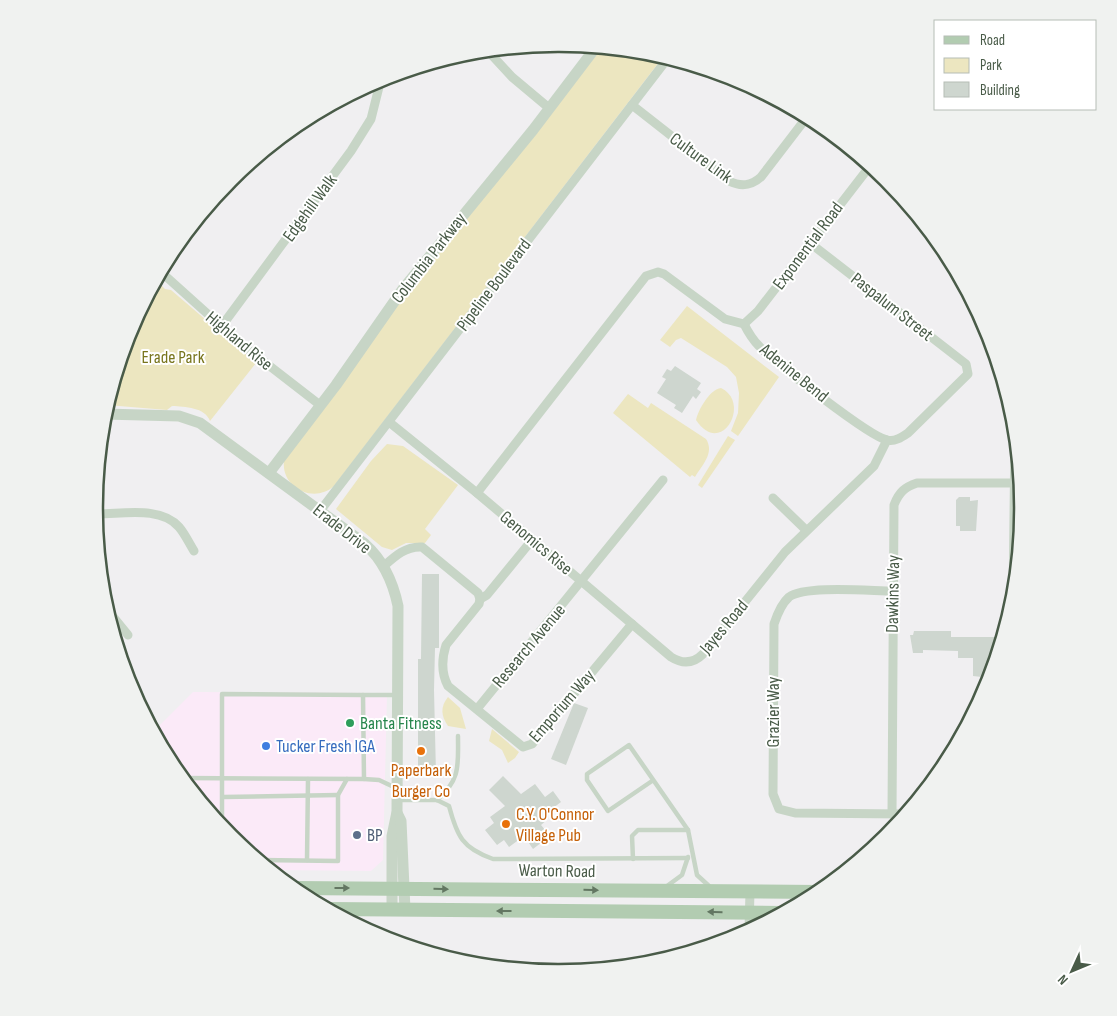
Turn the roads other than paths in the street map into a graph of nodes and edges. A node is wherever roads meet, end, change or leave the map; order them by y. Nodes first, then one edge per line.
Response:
1 (592, 53) edge
2 (493, 57) edge
3 (663, 65) edge
4 (378, 90) edge
5 (632, 106) junction
6 (549, 108) junction
7 (802, 123) edge
8 (865, 172) edge
9 (810, 243) junction
10 (166, 277) edge
11 (744, 324) junction
12 (221, 327) junction
13 (320, 405) junction
14 (113, 414) edge
15 (389, 422) junction
16 (887, 440) junction
17 (268, 473) junction
18 (663, 480) dead end
19 (1014, 483) edge
20 (477, 493) junction
21 (773, 498) dead end
22 (1014, 503) edge
23 (320, 511) junction
24 (103, 514) edge
25 (1014, 517) edge
26 (806, 530) junction
27 (532, 540) junction
28 (194, 551) dead end
29 (384, 566) junction
30 (582, 582) junction
31 (893, 591) junction
32 (480, 600) junction
33 (118, 623) edge
34 (632, 624) junction
35 (128, 635) dead end
36 (397, 694) junction
37 (364, 695) junction
38 (477, 709) junction
39 (458, 736) dead end
40 (192, 778) edge
41 (223, 779) junction
42 (308, 779) junction
43 (347, 779) junction
44 (364, 779) junction
45 (652, 781) junction
46 (397, 788) junction
47 (338, 794) junction
48 (308, 795) junction
49 (223, 796) junction
50 (437, 800) junction
51 (397, 806) junction
52 (892, 814) junction
53 (896, 814) edge
54 (222, 815) edge
55 (688, 830) junction
56 (690, 849) junction
57 (688, 858) junction
58 (632, 859) junction
59 (270, 860) edge
60 (307, 860) junction
61 (307, 888) edge
62 (398, 888) junction
63 (662, 891) junction
64 (716, 891) junction
65 (750, 891) junction
66 (804, 892) edge
67 (343, 909) edge
68 (398, 910) junction
69 (750, 913) junction
70 (767, 913) edge
71 (749, 922) edge

1 - 6 street, Columbia Parkway
2 - 6 street
3 - 5 street, Pipeline Boulevard
4 - 12 street, Edgehill Walk
5 - 7 street, Culture Link
5 - 15 street, Pipeline Boulevard
6 - 13 street, Columbia Parkway
8 - 9 street, Exponential Road
9 - 11 street, Exponential Road
9 - 16 street, Paspalum Street
10 - 12 street, Highland Rise
11 - 16 street, Adenine Bend
11 - 20 street
12 - 13 street, Highland Rise
13 - 17 street, Columbia Parkway
14 - 17 street, Erade Drive
15 - 20 street, Genomics Rise
15 - 23 street, Pipeline Boulevard
16 - 26 street, Jayes Road
17 - 23 street, Erade Drive
18 - 30 street, Genomics Rise
19 - 31 street, Dawkins Way
20 - 27 street, Genomics Rise
21 - 26 street
22 - 25 street
23 - 29 street, Erade Drive
24 - 28 street
26 - 34 street, Jayes Road
27 - 30 street, Genomics Rise
27 - 32 street, Emporium Way
29 - 32 street
29 - 36 street, Erade Drive
30 - 34 street, Jayes Road
30 - 38 street, Research Avenue
31 - 52 street, Dawkins Way
31 - 52 street, Grazier Way
32 - 38 street, Emporium Way
33 - 35 street
34 - 38 street, Emporium Way
36 - 37 lane
36 - 46 street, Erade Drive
37 - 41 lane
37 - 44 lane
39 - 50 lane
40 - 41 lane
41 - 42 lane
41 - 49 lane
42 - 43 lane
42 - 48 lane
43 - 44 lane
43 - 47 lane
44 - 46 lane
45 - 45 lane
45 - 55 lane
46 - 51 street, Erade Drive
47 - 48 lane
47 - 60 lane
48 - 49 lane
48 - 60 lane
49 - 54 lane
50 - 51 lane
50 - 58 lane
51 - 62 street, Erade Drive
52 - 53 street, Grazier Way
55 - 56 lane
55 - 58 lane
56 - 57 lane
56 - 64 lane
57 - 58 lane
57 - 63 lane
59 - 60 lane
61 -> 62 main road, Warton Road
62 -> 63 main road, Warton Road
62 - 68 street, Erade Drive
63 - 64 main road, Warton Road
64 - 65 main road, Warton Road
65 - 66 main road, Warton Road
65 - 69 street
67 - 68 main road
69 -> 68 main road
69 - 70 main road
69 - 71 street

